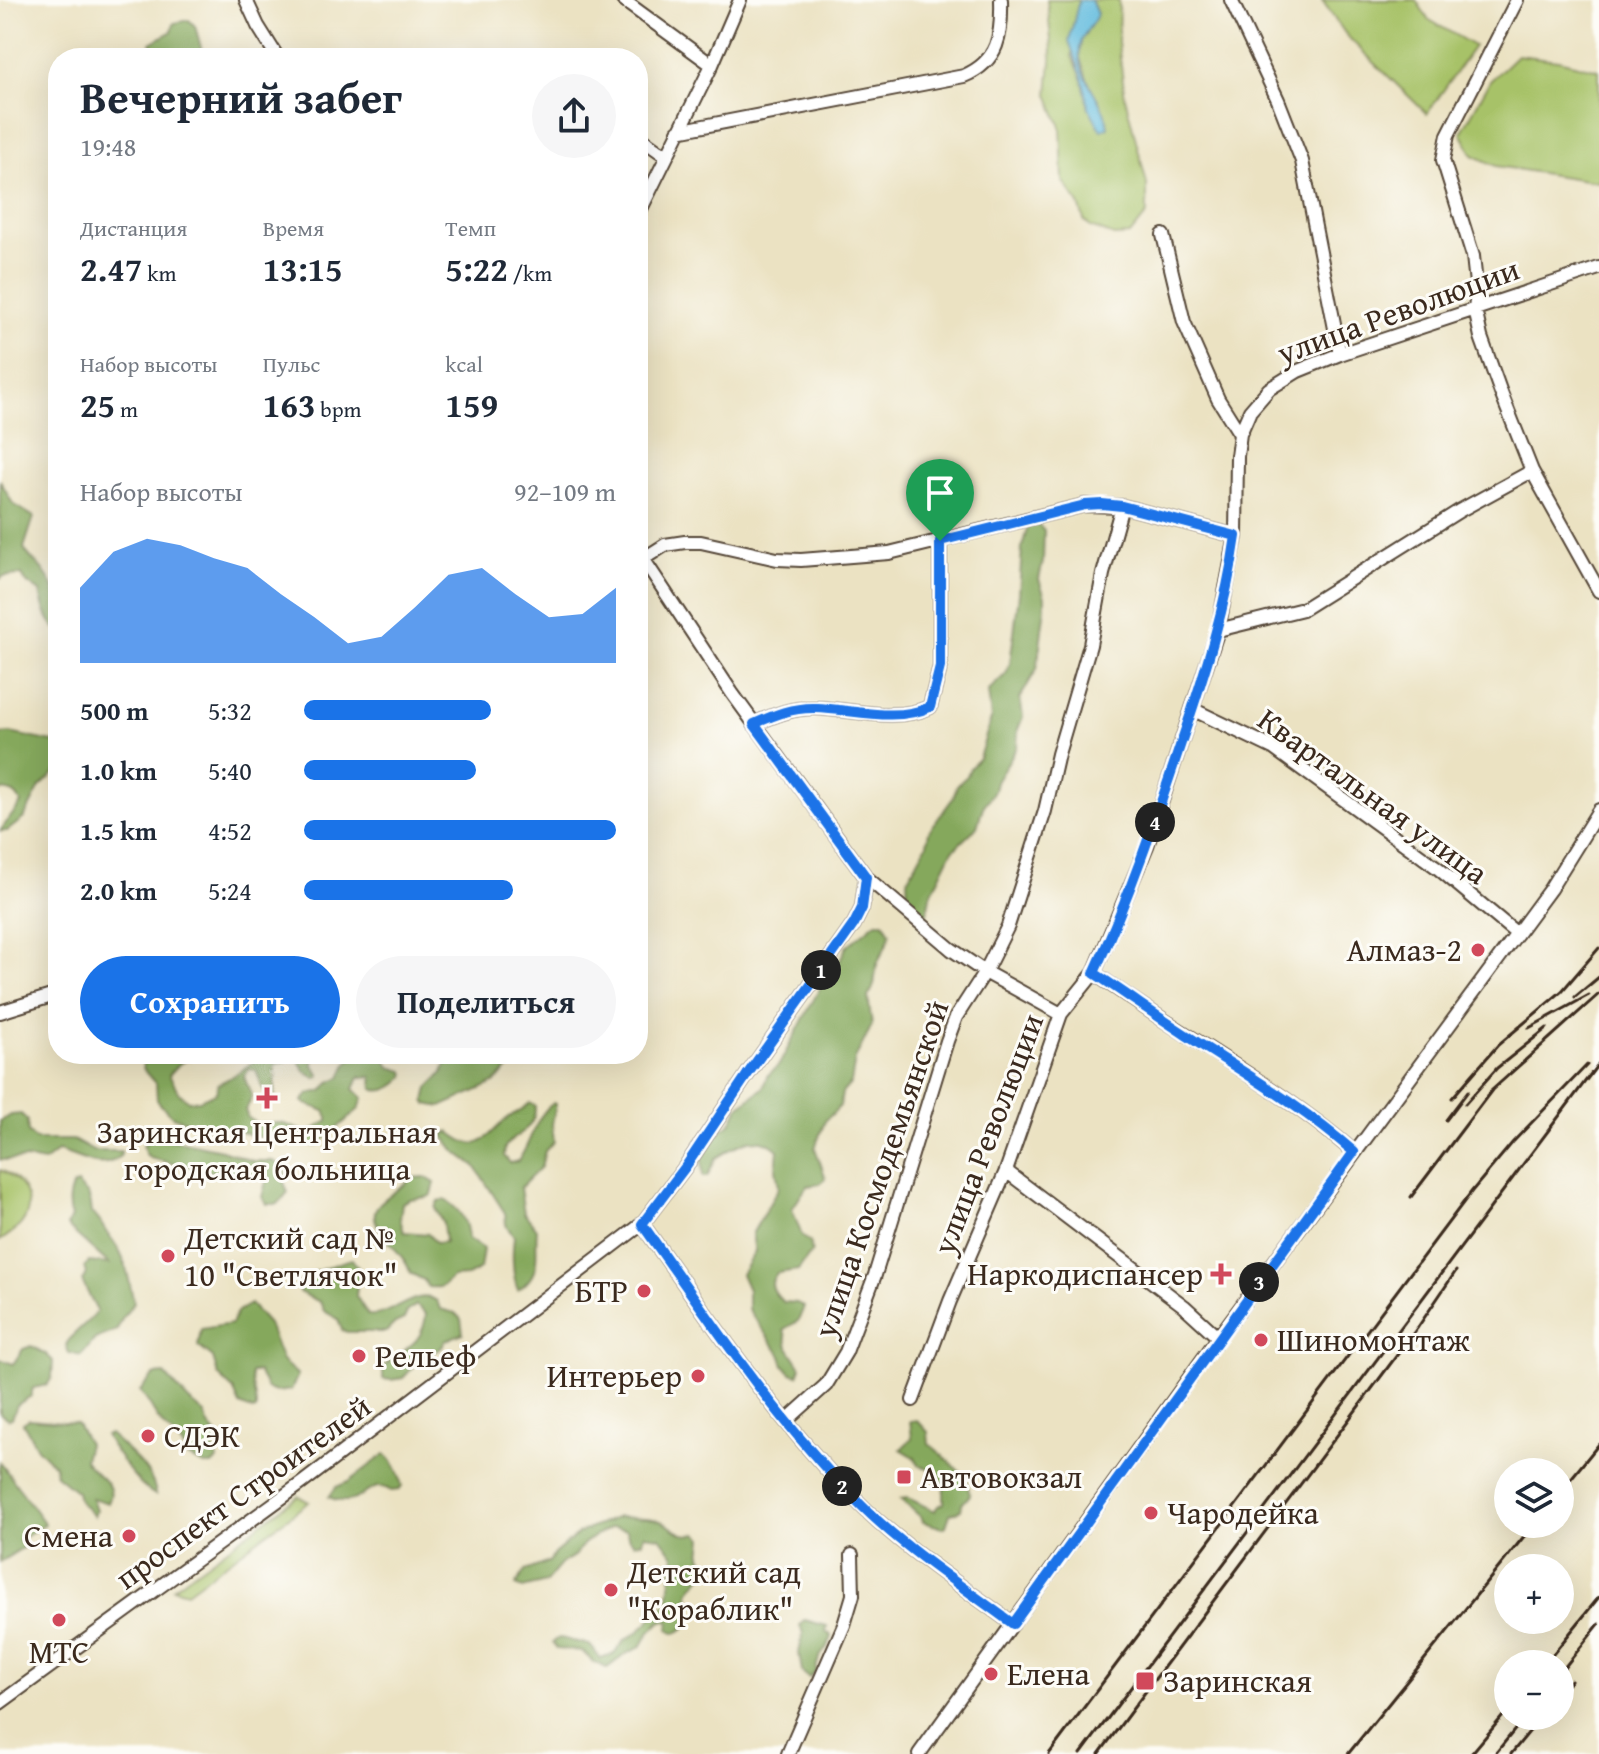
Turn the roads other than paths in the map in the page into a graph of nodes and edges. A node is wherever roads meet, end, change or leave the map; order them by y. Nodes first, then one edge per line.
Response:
1 (246, 0) edge
2 (623, 0) edge
3 (740, 0) edge
4 (1001, 0) edge
5 (1231, 0) edge
6 (1517, 0) edge
7 (272, 48) edge
8 (712, 65) junction
9 (678, 131) junction
10 (648, 143) edge
11 (666, 156) junction
12 (648, 194) edge
13 (1163, 235) dead end
14 (1599, 268) edge
15 (1475, 309) junction
16 (1340, 354) junction
17 (1240, 434) junction
18 (1532, 471) junction
19 (1122, 506) junction
20 (1236, 536) junction
21 (940, 541) junction
22 (648, 552) edge
23 (648, 565) edge
24 (1599, 591) edge
25 (1218, 630) junction
26 (1192, 709) junction
27 (754, 724) junction
28 (1599, 810) edge
29 (866, 877) junction
30 (1517, 934) junction
31 (985, 972) junction
32 (1094, 973) junction
33 (48, 997) edge
34 (0, 1012) edge
35 (1061, 1014) junction
36 (1354, 1152) junction
37 (1006, 1171) junction
38 (642, 1224) junction
39 (1218, 1337) junction
40 (913, 1400) dead end
41 (786, 1421) junction
42 (852, 1555) dead end
43 (1013, 1624) junction
44 (0, 1703) edge
45 (788, 1754) edge
46 (919, 1754) edge

1 - 7 street
2 - 8 street
3 - 8 street
4 - 9 street
5 - 16 street
6 - 15 street
8 - 9 street
9 - 11 street
10 - 11 street
11 - 12 street
13 - 17 street
14 - 15 street, улица Революции
15 - 16 street, улица Революции
15 - 18 street
16 - 17 street, улица Революции
17 - 20 street, улица Революции
18 - 24 street
18 - 25 street
19 - 20 street
19 - 21 street
19 - 31 street, улица Космодемьянской
20 - 25 street, улица Революции
21 - 22 street
21 - 27 street
23 - 27 street
25 - 26 street, улица Революции
26 - 30 street, Квартальная улица
26 - 32 street, улица Революции
27 - 29 street
28 - 30 street
29 - 31 street
29 - 38 street, проспект Строителей
30 - 36 street
31 - 35 street
31 - 41 street, улица Космодемьянской
32 - 35 street, улица Революции
32 - 36 street
33 - 34 street
35 - 37 street, улица Революции
36 - 39 street
37 - 39 street
37 - 40 street, улица Революции
38 - 41 street
38 - 44 street, проспект Строителей
39 - 43 street
41 - 43 street
42 - 45 street
43 - 46 street

